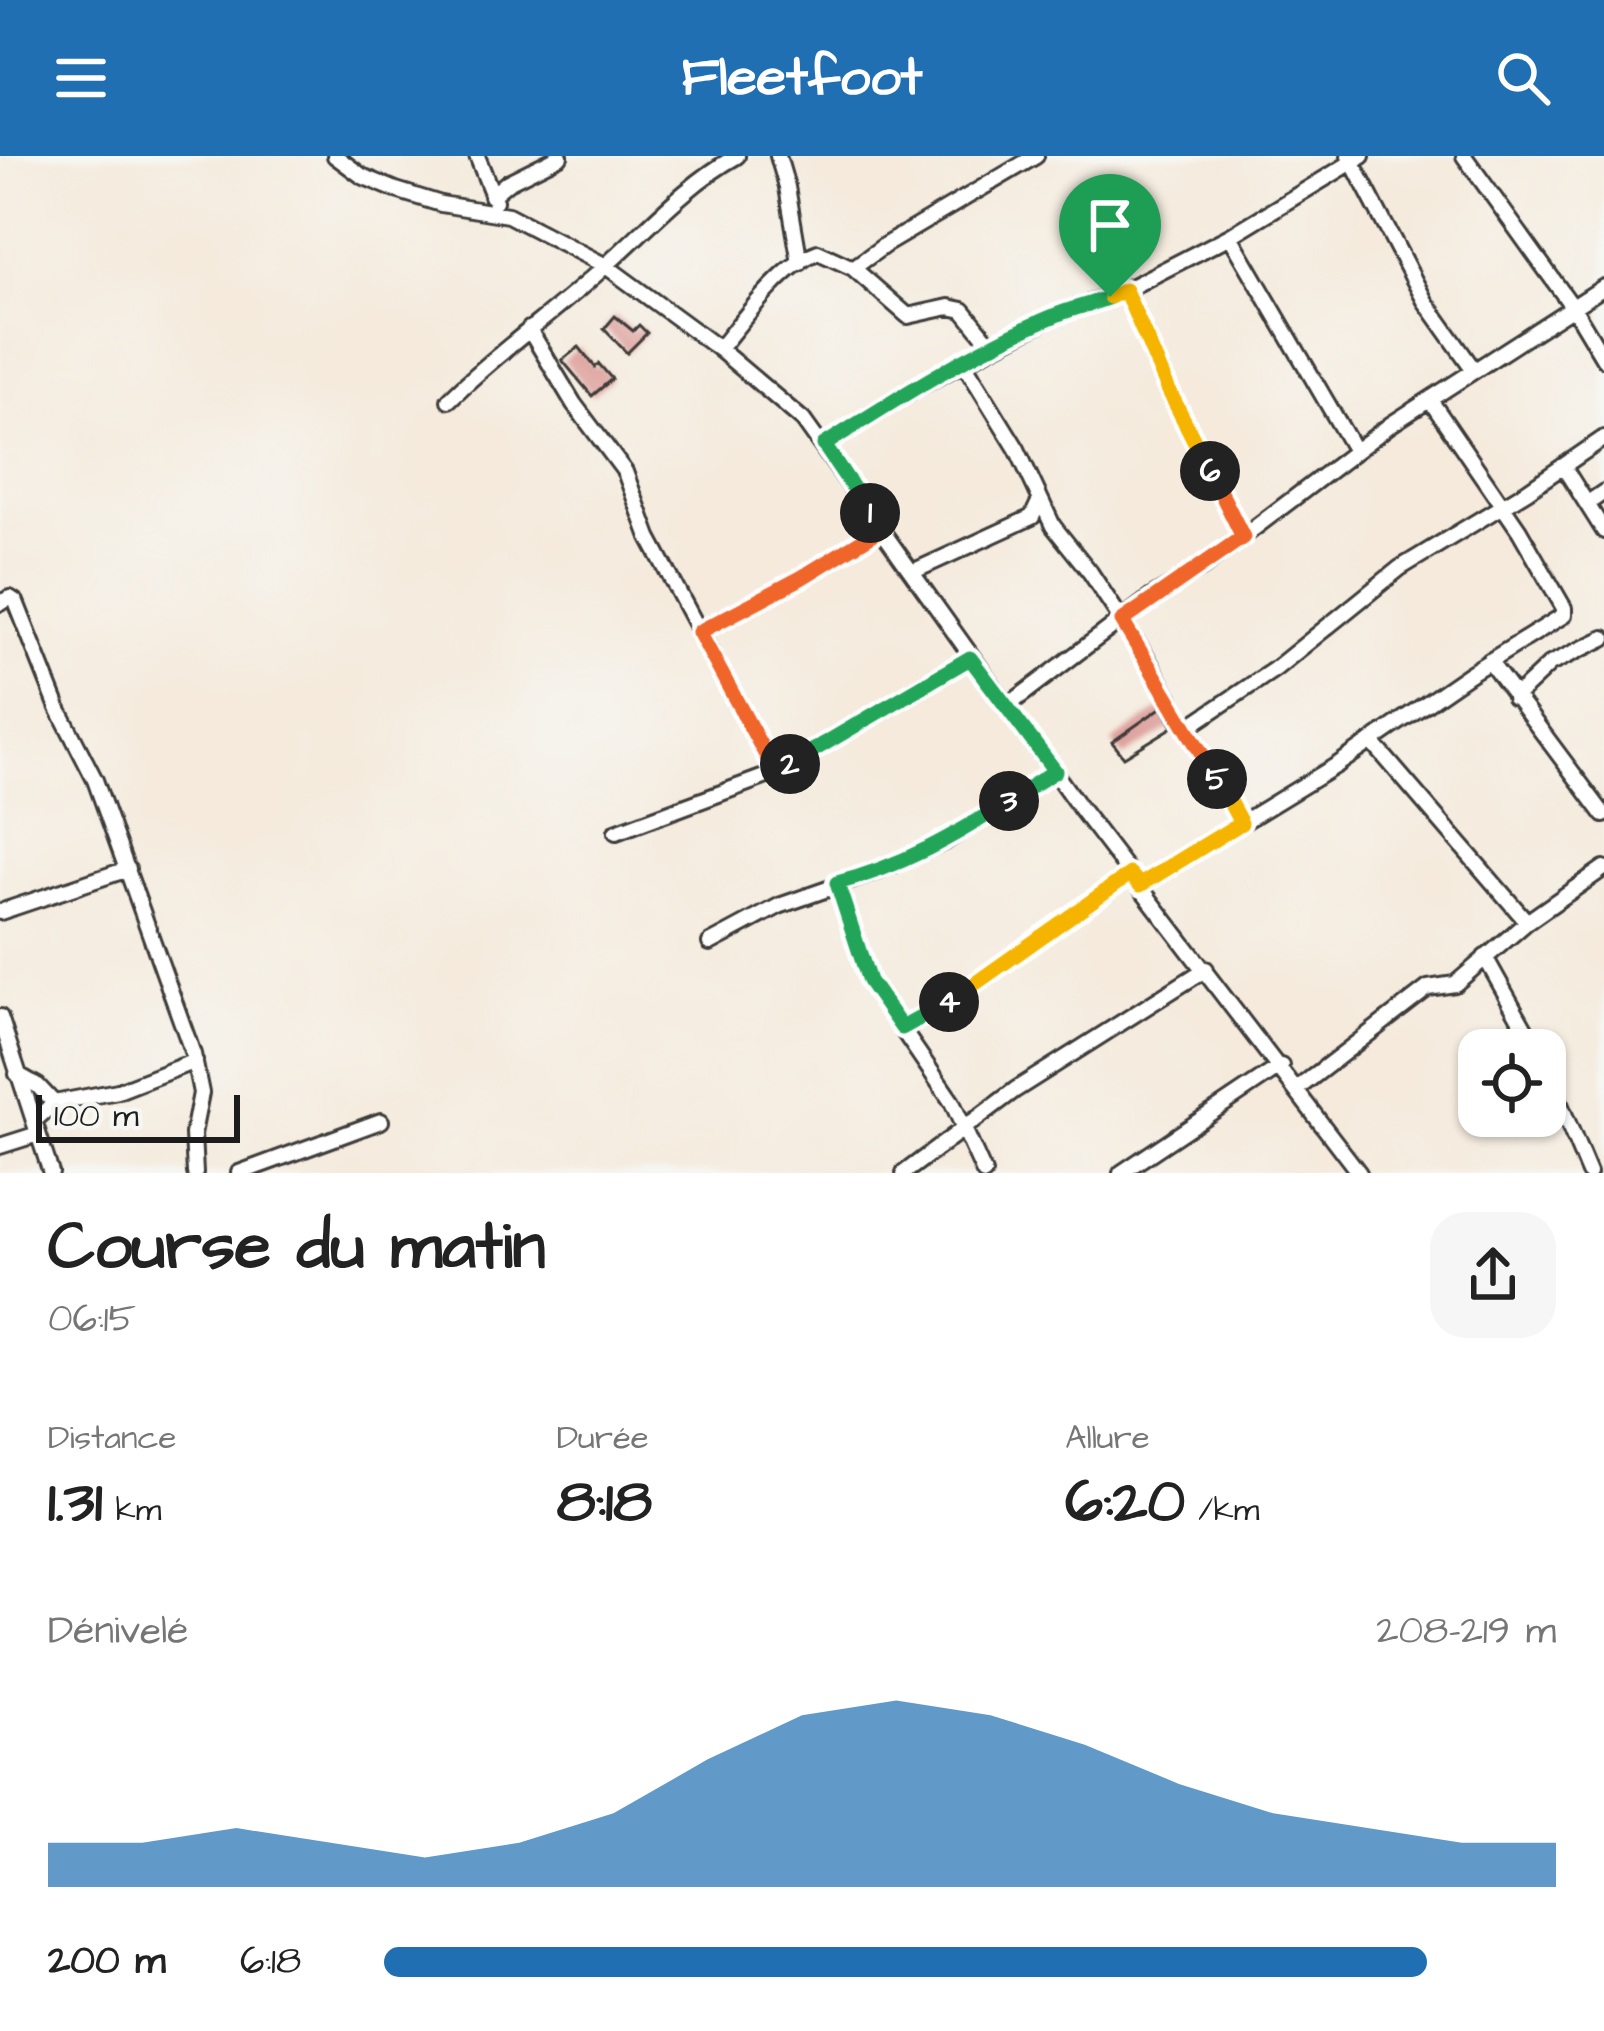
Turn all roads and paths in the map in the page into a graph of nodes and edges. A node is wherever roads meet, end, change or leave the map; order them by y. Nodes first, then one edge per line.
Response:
1 (335, 156) edge
2 (477, 156) edge
3 (560, 156) edge
4 (737, 156) edge
5 (778, 156) edge
6 (1036, 156) edge
7 (1464, 156) edge
8 (1354, 158) edge
9 (491, 196) junction
10 (508, 215) junction
11 (1230, 236) junction
12 (800, 263) junction
13 (606, 266) junction
14 (853, 268) junction
15 (1604, 287) edge
16 (1125, 290) junction
17 (1574, 309) junction
18 (529, 329) junction
19 (993, 347) junction
20 (719, 350) junction
21 (1604, 358) edge
22 (964, 364) junction
23 (1474, 370) junction
24 (449, 400) dead end
25 (1430, 400) junction
26 (1604, 438) edge
27 (824, 445) junction
28 (1355, 452) junction
29 (1563, 466) junction
30 (1604, 492) edge
31 (1040, 500) junction
32 (1501, 503) junction
33 (1588, 503) junction
34 (1032, 517) junction
35 (1053, 526) junction
36 (881, 529) junction
37 (1604, 531) edge
38 (1243, 537) junction
39 (912, 572) junction
40 (0, 603) edge
41 (1122, 621) junction
42 (699, 632) junction
43 (1604, 638) edge
44 (970, 658) junction
45 (1490, 661) junction
46 (1514, 698) junction
47 (1006, 707) junction
48 (1187, 728) junction
49 (1372, 742) junction
50 (1055, 771) junction
51 (775, 772) junction
52 (1604, 815) edge
53 (1241, 823) junction
54 (616, 832) dead end
55 (1604, 868) edge
56 (128, 869) junction
57 (1135, 879) junction
58 (837, 883) junction
59 (0, 912) edge
60 (1527, 922) junction
61 (710, 943) dead end
62 (1485, 957) junction
63 (1206, 969) junction
64 (0, 1017) edge
65 (902, 1028) junction
66 (1525, 1029) edge
67 (195, 1061) junction
68 (1281, 1066) junction
69 (10, 1067) edge
70 (1297, 1089) junction
71 (54, 1103) junction
72 (381, 1120) dead end
73 (965, 1124) junction
74 (1566, 1125) edge
75 (36, 1128) junction
76 (0, 1146) edge
77 (51, 1173) edge
78 (195, 1173) edge
79 (239, 1173) edge
80 (904, 1173) edge
81 (985, 1173) edge
82 (1121, 1173) edge
83 (1359, 1173) edge
84 (1589, 1173) edge

1 - 10 street
2 - 9 street
3 - 9 street
4 - 13 street
5 - 12 street
6 - 14 street
7 - 17 street
8 - 11 street
8 - 23 street
9 - 10 street
10 - 13 street
11 - 16 street
11 - 28 street
12 - 14 street
12 - 20 street
13 - 18 street
13 - 20 street
14 - 19 street
15 - 17 street
16 - 19 street
16 - 38 street
17 - 21 street
17 - 23 street
18 - 24 street
18 - 42 street
19 - 22 street
20 - 27 street
22 - 27 street
22 - 31 street
23 - 25 street
25 - 28 street
25 - 32 street
26 - 29 street
27 - 36 street
28 - 38 street
29 - 32 street
29 - 33 street
30 - 33 street
31 - 34 street
31 - 35 street
32 - 45 street
32 - 48 street
33 - 37 street
34 - 35 street
34 - 39 street
35 - 41 street
36 - 39 street
36 - 42 street
38 - 41 street
39 - 44 street
40 - 56 street
41 - 47 street
41 - 48 street
42 - 51 street
43 - 46 street
44 - 47 street
44 - 51 street
45 - 46 street
45 - 49 street
46 - 52 street
47 - 50 street
48 - 53 street
49 - 53 street
49 - 60 street
50 - 57 street
50 - 58 street
51 - 54 street
53 - 57 street
55 - 60 street
56 - 59 street
56 - 67 street
57 - 63 street
57 - 65 street
58 - 61 street
58 - 65 street
60 - 62 street
62 - 66 street
62 - 70 street
63 - 68 street
63 - 73 street
64 - 69 street
65 - 73 street
67 - 71 street
67 - 78 street
68 - 70 street
68 - 82 street
69 - 71 street
69 - 75 street
70 - 83 street
71 - 75 street
72 - 79 street
73 - 80 street
73 - 81 street
74 - 84 street
75 - 76 street
75 - 77 street

